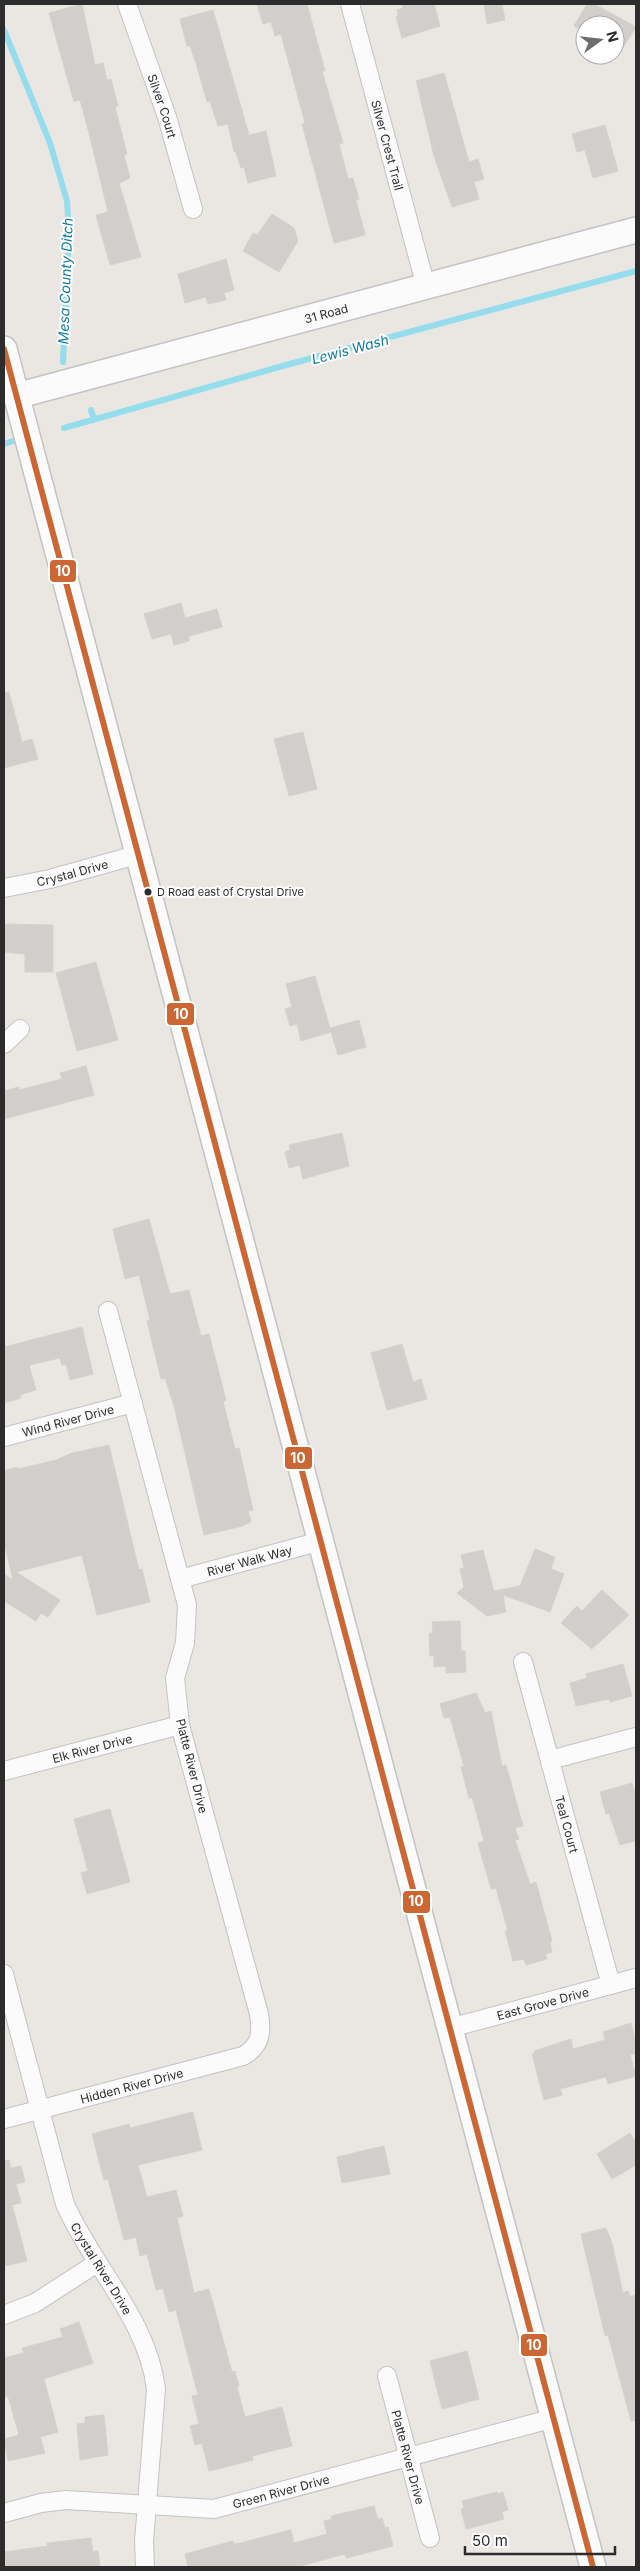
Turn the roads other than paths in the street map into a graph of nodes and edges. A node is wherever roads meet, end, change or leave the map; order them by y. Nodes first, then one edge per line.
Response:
1 (127, 4) edge
2 (350, 4) edge
3 (193, 208) dead end
4 (636, 230) edge
5 (426, 287) junction
6 (4, 349) edge
7 (16, 396) junction
8 (140, 854) junction
9 (4, 888) edge
10 (20, 1029) dead end
11 (4, 1044) edge
12 (108, 1311) dead end
13 (133, 1403) junction
14 (4, 1437) edge
15 (321, 1541) junction
16 (180, 1579) junction
17 (523, 1662) dead end
18 (180, 1725) junction
19 (636, 1737) edge
20 (550, 1760) junction
21 (4, 1771) edge
22 (4, 1974) edge
23 (636, 1978) edge
24 (611, 1985) junction
25 (450, 2028) junction
26 (257, 2045) joint
27 (40, 2110) junction
28 (4, 2119) edge
29 (97, 2263) junction
30 (4, 2315) edge
31 (387, 2376) dead end
32 (554, 2418) junction
33 (408, 2456) junction
34 (147, 2506) junction
35 (4, 2512) edge
36 (430, 2538) dead end
37 (145, 2567) edge
38 (594, 2567) edge

1 - 3 street, Silver Court
2 - 5 street, Silver Crest Trail
4 - 5 street, 31 Road
5 - 7 street, 31 Road
6 - 7 street
7 - 8 street
8 - 9 street, Crystal Drive
8 - 15 street
10 - 11 street
12 - 13 street, Platte River Drive
13 - 14 street, Wind River Drive
13 - 16 street, Platte River Drive
15 - 16 street, River Walk Way
15 - 25 street
16 - 18 street, Platte River Drive
17 - 20 street, Teal Court
18 - 21 street, Elk River Drive
18 - 26 street, Platte River Drive
19 - 20 street
20 - 24 street, Teal Court
22 - 27 street, Crystal River Drive
23 - 24 street, East Grove Drive
24 - 25 street, East Grove Drive
25 - 32 street
26 - 27 street, Hidden River Drive
27 - 28 street, Hidden River Drive
27 - 29 street, Crystal River Drive
29 - 30 street
29 - 34 street, Crystal River Drive
31 - 33 street, Platte River Drive
32 - 33 street, Green River Drive
32 - 38 street
33 - 34 street, Green River Drive
33 - 36 street, Platte River Drive
34 - 35 street, Green River Drive
34 - 37 street, Crystal River Drive

